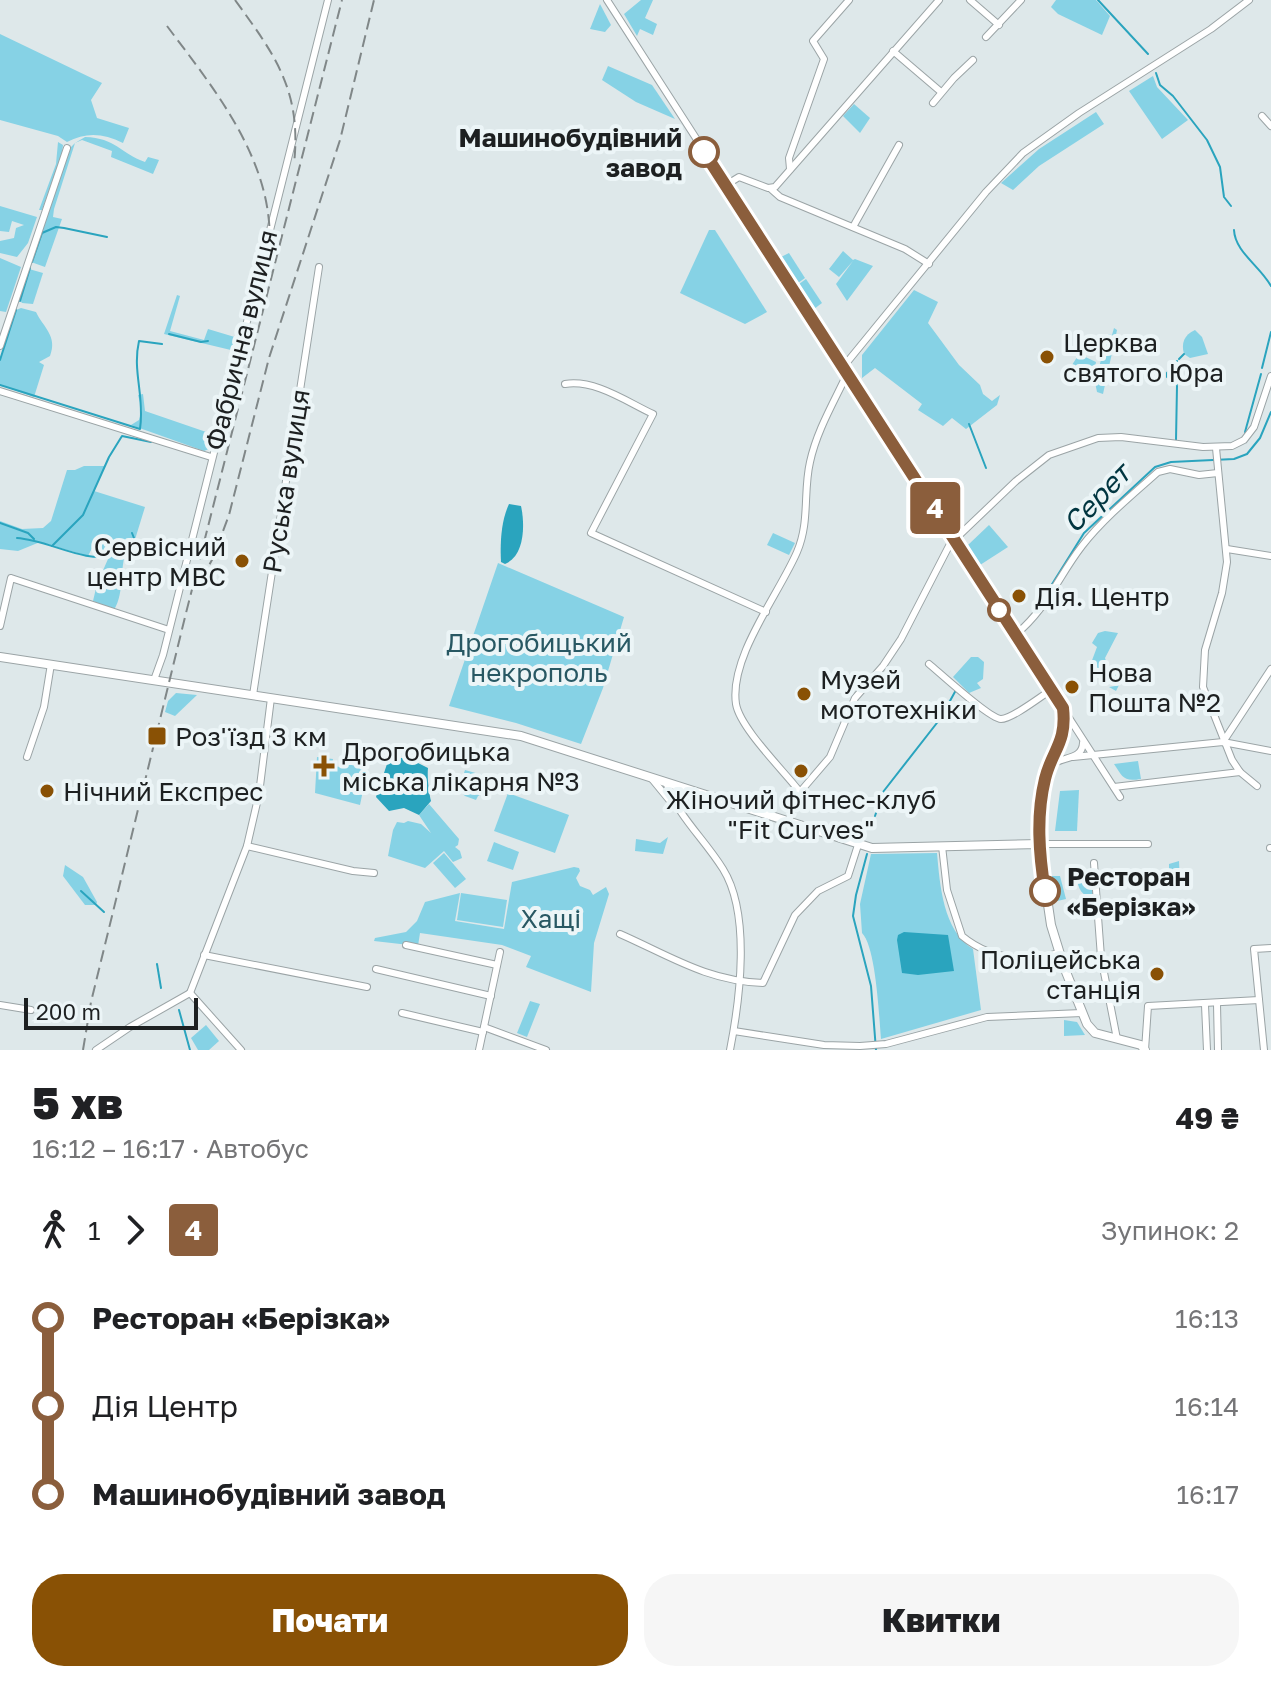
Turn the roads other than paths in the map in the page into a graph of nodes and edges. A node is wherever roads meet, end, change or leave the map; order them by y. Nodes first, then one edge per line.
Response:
1 (328, 0) edge
2 (607, 0) edge
3 (849, 0) edge
4 (939, 0) edge
5 (970, 0) edge
6 (1021, 0) edge
7 (1249, 0) edge
8 (999, 25) junction
9 (986, 37) dead end
10 (893, 51) junction
11 (973, 60) dead end
12 (941, 92) junction
13 (933, 103) dead end
14 (1262, 116) dead end
15 (1271, 126) edge
16 (899, 145) dead end
17 (67, 148) dead end
18 (790, 169) junction
19 (726, 185) junction
20 (771, 189) junction
21 (853, 227) junction
22 (929, 264) junction
23 (319, 267) dead end
24 (0, 346) edge
25 (846, 369) junction
26 (1271, 376) edge
27 (565, 384) dead end
28 (0, 391) edge
29 (1216, 452) junction
30 (211, 457) junction
31 (1218, 473) junction
32 (955, 538) junction
33 (1227, 549) junction
34 (1271, 556) edge
35 (766, 612) junction
36 (0, 626) edge
37 (169, 630) junction
38 (1015, 635) junction
39 (0, 657) edge
40 (51, 664) junction
41 (929, 664) dead end
42 (1271, 669) edge
43 (154, 680) junction
44 (1051, 690) junction
45 (253, 695) junction
46 (271, 698) junction
47 (1063, 708) junction
48 (1081, 739) junction
49 (1062, 742) junction
50 (1223, 742) junction
51 (1271, 751) edge
52 (1093, 755) junction
53 (1072, 756) junction
54 (27, 757) dead end
55 (1050, 766) junction
56 (1240, 772) junction
57 (649, 776) junction
58 (666, 782) junction
59 (677, 785) junction
60 (1257, 786) dead end
61 (1114, 787) junction
62 (800, 792) junction
63 (1120, 797) dead end
64 (674, 804) junction
65 (788, 822) junction
66 (1039, 844) junction
67 (1148, 844) dead end
68 (247, 846) junction
69 (942, 846) junction
70 (865, 847) junction
71 (1094, 863) dead end
72 (374, 873) dead end
73 (620, 934) dead end
74 (406, 945) dead end
75 (1271, 948) edge
76 (500, 952) dead end
77 (1059, 953) junction
78 (204, 955) junction
79 (497, 965) junction
80 (376, 969) dead end
81 (739, 982) junction
82 (367, 987) dead end
83 (190, 993) junction
84 (491, 996) junction
85 (1259, 1000) junction
86 (1217, 1004) junction
87 (0, 1005) edge
88 (1205, 1005) junction
89 (31, 1010) dead end
90 (402, 1013) dead end
91 (1082, 1013) junction
92 (484, 1030) junction
93 (734, 1031) junction
94 (1117, 1039) junction
95 (97, 1050) edge
96 (241, 1050) edge
97 (479, 1050) edge
98 (546, 1050) edge
99 (730, 1050) edge
100 (1145, 1050) edge
101 (1207, 1050) edge
102 (1218, 1050) edge
103 (1264, 1050) edge

1 - 30 street, Фабрична вулиця
2 - 19 street
3 - 18 street
4 - 10 street
5 - 8 street
6 - 8 street
7 - 22 street
8 - 9 street
10 - 12 street
10 - 18 street
11 - 12 street
12 - 13 street
14 - 15 street
16 - 21 street
17 - 24 street
18 - 20 street
19 - 20 street
19 - 25 street
20 - 21 street
21 - 22 street
22 - 25 street
23 - 45 street, Руська вулиця
25 - 32 street
25 - 35 street
26 - 29 street
27 - 35 street
28 - 30 street
29 - 31 street
29 - 32 street
30 - 37 street, Фабрична вулиця
31 - 33 street
31 - 38 street
32 - 38 street
32 - 62 street
33 - 34 street
33 - 50 street
35 - 62 street
36 - 37 street
37 - 43 street, Фабрична вулиця
38 - 44 street
39 - 40 main road
40 - 43 main road
40 - 54 street
41 - 44 street
42 - 50 street
43 - 45 main road
44 - 47 street
45 - 46 main road
46 - 57 main road
46 - 68 street
47 - 48 street
47 - 49 street
48 - 49 street
48 - 52 street
48 - 53 street
49 - 53 street
49 - 55 street
50 - 51 street
50 - 52 street
50 - 56 street
52 - 53 street
52 - 61 street
53 - 55 street
55 - 66 street
56 - 60 street
56 - 61 street
57 - 58 main road
57 - 64 street
58 - 59 main road
58 - 64 street
59 - 64 street
59 - 65 main road
61 - 63 street
62 - 65 street
64 - 81 street
65 - 70 main road
66 - 67 street
66 - 69 main road
66 - 77 main road
68 - 72 street
68 - 78 street
69 - 70 main road
69 - 77 street
70 - 81 street
71 - 94 street
73 - 81 street
74 - 79 street
75 - 85 street
76 - 79 street
77 - 91 main road
78 - 82 street
78 - 83 street
79 - 84 street
80 - 84 street
81 - 93 street
83 - 95 street
83 - 96 street
84 - 92 street
85 - 86 street
85 - 103 street
86 - 88 street
86 - 102 street
87 - 89 street
88 - 100 street
88 - 101 street
90 - 92 street
91 - 93 street
91 - 94 main road
92 - 97 street
92 - 98 street
93 - 99 street
94 - 100 main road

